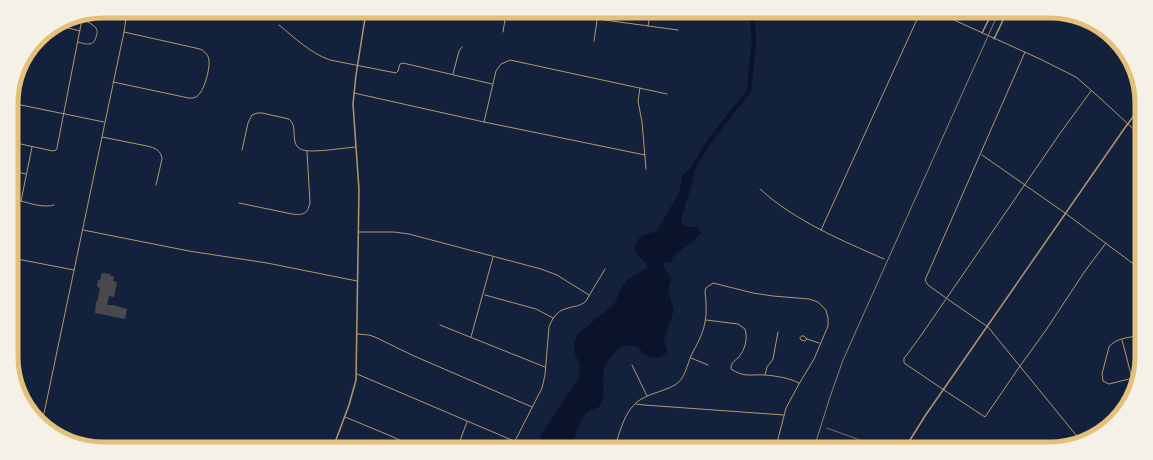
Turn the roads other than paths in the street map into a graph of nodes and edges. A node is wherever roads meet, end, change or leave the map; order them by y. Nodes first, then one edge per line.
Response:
1 (126, 18) edge
2 (365, 18) edge
3 (505, 18) edge
4 (649, 18) edge
5 (917, 18) edge
6 (949, 18) edge
7 (990, 18) edge
8 (1004, 18) edge
9 (597, 19) joint
10 (84, 20) edge
11 (82, 21) edge
12 (279, 25) dead end
13 (648, 26) junction
14 (65, 27) edge
15 (678, 30) dead end
16 (80, 31) junction
17 (124, 32) junction
18 (503, 32) dead end
19 (982, 33) junction
20 (994, 39) junction
21 (594, 41) dead end
22 (78, 42) junction
23 (462, 47) dead end
24 (1025, 52) junction
25 (358, 65) junction
26 (453, 74) junction
27 (113, 82) junction
28 (492, 84) junction
29 (640, 88) junction
30 (1091, 91) junction
31 (354, 93) junction
32 (667, 94) dead end
33 (18, 105) edge
34 (63, 113) junction
35 (1135, 114) edge
36 (104, 122) junction
37 (484, 122) junction
38 (1128, 124) junction
39 (1135, 131) edge
40 (101, 137) junction
41 (18, 143) edge
42 (32, 146) junction
43 (356, 146) junction
44 (242, 150) dead end
45 (307, 151) junction
46 (981, 154) junction
47 (645, 155) junction
48 (646, 169) dead end
49 (18, 172) edge
50 (26, 174) junction
51 (156, 185) dead end
52 (1025, 185) junction
53 (760, 189) dead end
54 (18, 201) edge
55 (21, 201) junction
56 (239, 203) dead end
57 (54, 205) dead end
58 (1065, 213) junction
59 (83, 229) junction
60 (821, 230) junction
61 (358, 232) junction
62 (1106, 244) junction
63 (493, 256) junction
64 (18, 259) edge
65 (884, 260) dead end
66 (1135, 265) edge
67 (605, 269) dead end
68 (74, 270) junction
69 (358, 281) junction
70 (483, 294) junction
71 (589, 295) junction
72 (946, 298) junction
73 (554, 318) junction
74 (706, 320) junction
75 (440, 325) dead end
76 (988, 326) junction
77 (778, 332) dead end
78 (357, 334) junction
79 (1135, 337) edge
80 (471, 338) junction
81 (807, 339) dead end
82 (1122, 339) junction
83 (820, 344) junction
84 (690, 358) junction
85 (708, 365) dead end
86 (632, 366) dead end
87 (1020, 366) junction
88 (546, 368) junction
89 (356, 374) junction
90 (765, 375) junction
91 (1132, 376) edge
92 (1132, 378) edge
93 (799, 384) junction
94 (944, 390) junction
95 (647, 396) junction
96 (636, 404) junction
97 (532, 407) junction
98 (785, 415) junction
99 (43, 417) edge
100 (345, 417) junction
101 (468, 422) junction
102 (1078, 437) edge
103 (335, 442) edge
104 (404, 442) edge
105 (460, 442) edge
106 (515, 442) joint
107 (617, 442) edge
108 (778, 442) edge
109 (908, 442) edge

1 - 17 street
2 - 25 street
3 - 18 street
4 - 13 street
5 - 60 street
6 - 19 street
7 - 19 street
8 - 20 street
9 - 13 street
9 - 21 street
10 - 22 street
11 - 16 street
12 - 25 street
13 - 15 street
14 - 16 street
16 - 22 street
17 - 27 street
17 - 27 street
19 - 20 street
20 - 24 street
22 - 34 street
23 - 26 street
24 - 30 street
24 - 46 street
25 - 26 street
25 - 31 street
26 - 28 street
27 - 36 street
28 - 29 street
28 - 37 street
29 - 32 street
29 - 47 street
30 - 38 street
30 - 52 street
31 - 37 street
31 - 43 street
33 - 34 street
34 - 36 street
34 - 42 street
35 - 38 street
36 - 40 street
37 - 47 street
38 - 39 street
38 - 58 street
40 - 51 street
40 - 59 street
41 - 42 street
42 - 50 street
43 - 45 street
43 - 61 street
44 - 45 street
45 - 56 street
46 - 52 street
46 - 72 street
47 - 48 street
49 - 50 street
50 - 55 street
52 - 58 street
52 - 72 street
53 - 60 street
54 - 55 street
55 - 57 street
58 - 62 street
58 - 76 street
59 - 68 street
59 - 69 street
60 - 65 street
61 - 63 street
61 - 69 street
62 - 66 street
62 - 87 street
63 - 70 street
63 - 71 street
64 - 68 street
67 - 71 street
68 - 99 street
69 - 78 street
70 - 73 street
70 - 80 street
71 - 73 street
72 - 76 street
72 - 94 street
73 - 88 street
74 - 83 street
74 - 84 street
74 - 90 street
75 - 80 street
76 - 87 street
76 - 94 street
77 - 90 street
78 - 89 street
78 - 97 street
79 - 82 street
80 - 88 street
81 - 83 street
82 - 91 street
82 - 92 street
83 - 93 street
84 - 85 street
84 - 95 street
86 - 95 street
87 - 94 street
87 - 102 street
88 - 97 street
89 - 100 street
89 - 101 street
90 - 93 street
93 - 98 street
94 - 109 street
95 - 96 street
96 - 98 street
96 - 107 street
97 - 106 street
98 - 108 street
100 - 103 street
100 - 104 street
101 - 105 street
101 - 106 street

